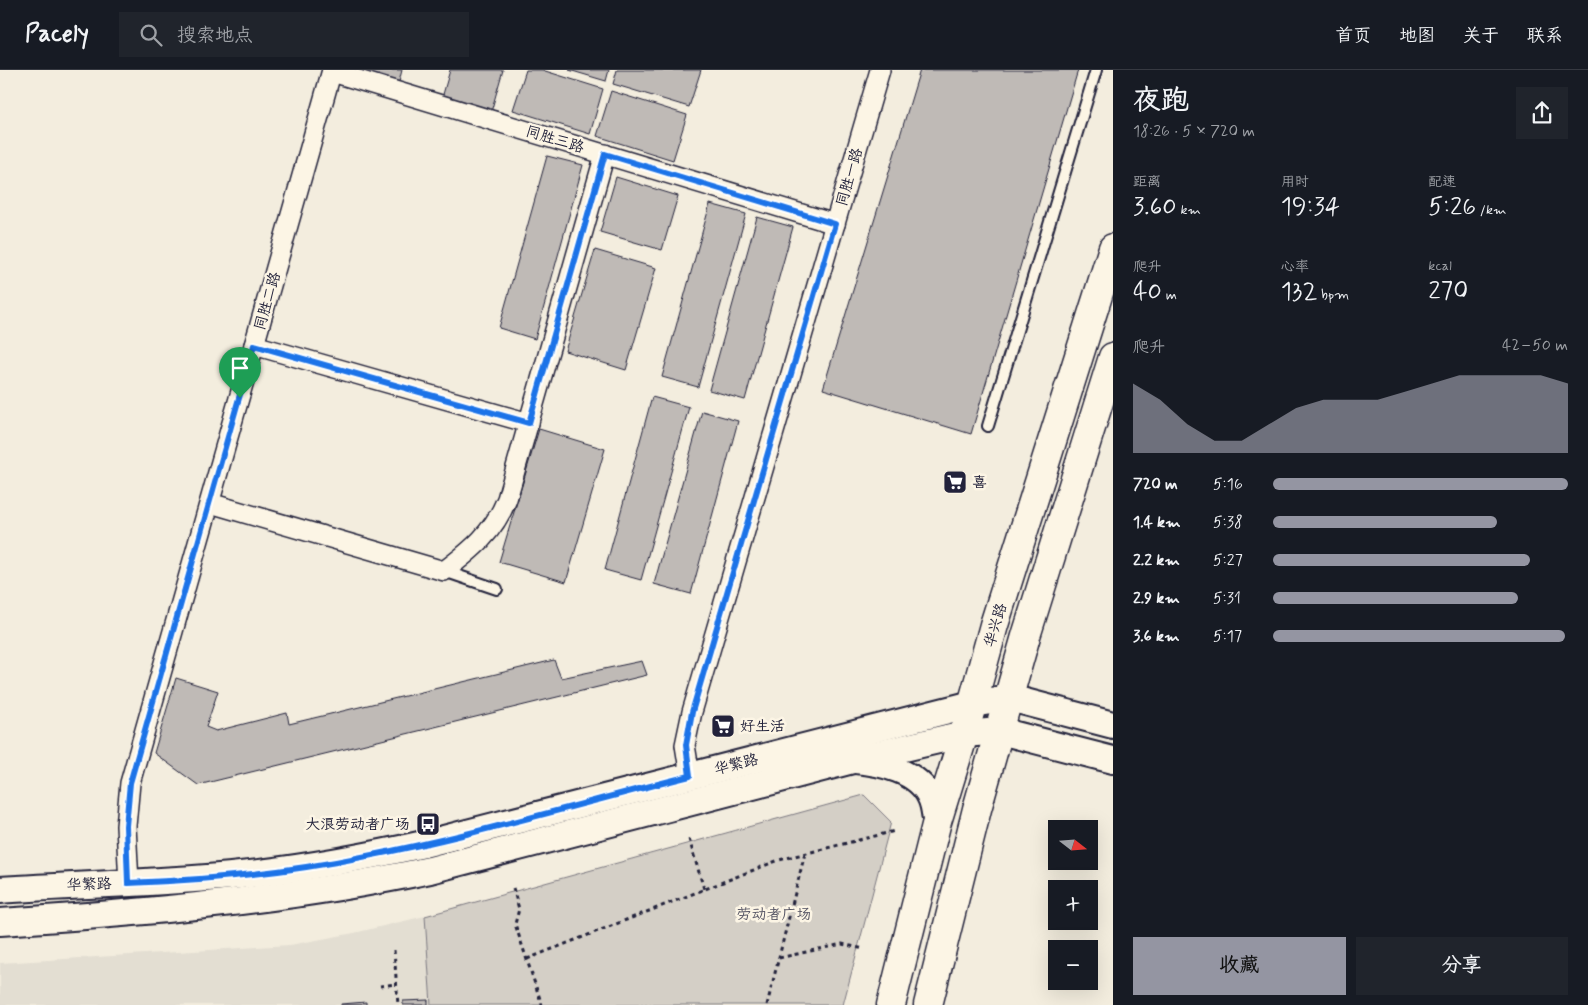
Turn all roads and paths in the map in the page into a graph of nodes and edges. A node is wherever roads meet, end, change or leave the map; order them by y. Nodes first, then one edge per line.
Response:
1 (880, 70) edge
2 (1096, 70) edge
3 (332, 71) edge
4 (605, 154) junction
5 (835, 224) junction
6 (1113, 248) edge
7 (254, 345) junction
8 (1113, 357) edge
9 (529, 423) junction
10 (988, 426) dead end
11 (210, 503) junction
12 (444, 571) junction
13 (496, 589) dead end
14 (1010, 698) junction
15 (972, 704) junction
16 (1113, 725) edge
17 (1000, 731) junction
18 (964, 734) junction
19 (853, 760) junction
20 (1113, 760) edge
21 (690, 776) junction
22 (936, 825) junction
23 (895, 831) dead end
24 (689, 839) dead end
25 (805, 853) junction
26 (128, 883) junction
27 (512, 888) dead end
28 (704, 889) junction
29 (0, 890) edge
30 (0, 922) edge
31 (864, 949) dead end
32 (394, 950) dead end
33 (779, 958) junction
34 (527, 959) junction
35 (397, 984) junction
36 (380, 986) dead end
37 (398, 1005) edge
38 (542, 1005) edge
39 (767, 1005) edge
40 (891, 1005) edge
41 (928, 1005) edge

1 - 5 street, 同胜一路
2 - 10 lane
3 - 4 street, 同胜三路
3 - 7 street, 同胜二路
4 - 5 street, 同胜三路
4 - 9 street
5 - 21 street, 同胜一路
6 - 15 main road, 华兴路
7 - 9 street
7 - 11 street, 同胜二路
8 - 14 main road
9 - 12 street
11 - 12 street
11 - 26 street, 同胜二路
12 - 13 lane
14 - 15 main road, 华繁路
14 - 16 main road, 华繁路
14 - 17 main road
15 - 18 main road, 华兴路
15 - 21 main road, 华繁路
17 - 18 main road, 华繁路
17 - 20 main road, 华繁路
17 - 41 main road
18 - 19 main road, 华繁路
18 - 22 main road, 华兴路
19 - 22 street
19 - 30 main road, 华繁路
21 - 26 main road, 华繁路
22 - 40 main road, 华兴路
23 - 25 path
24 - 28 path
25 - 28 path
25 - 33 path
26 - 29 main road, 华繁路
27 - 34 path
28 - 34 path
31 - 33 path
32 - 35 path
33 - 39 path
34 - 38 path
35 - 36 path
35 - 37 path

